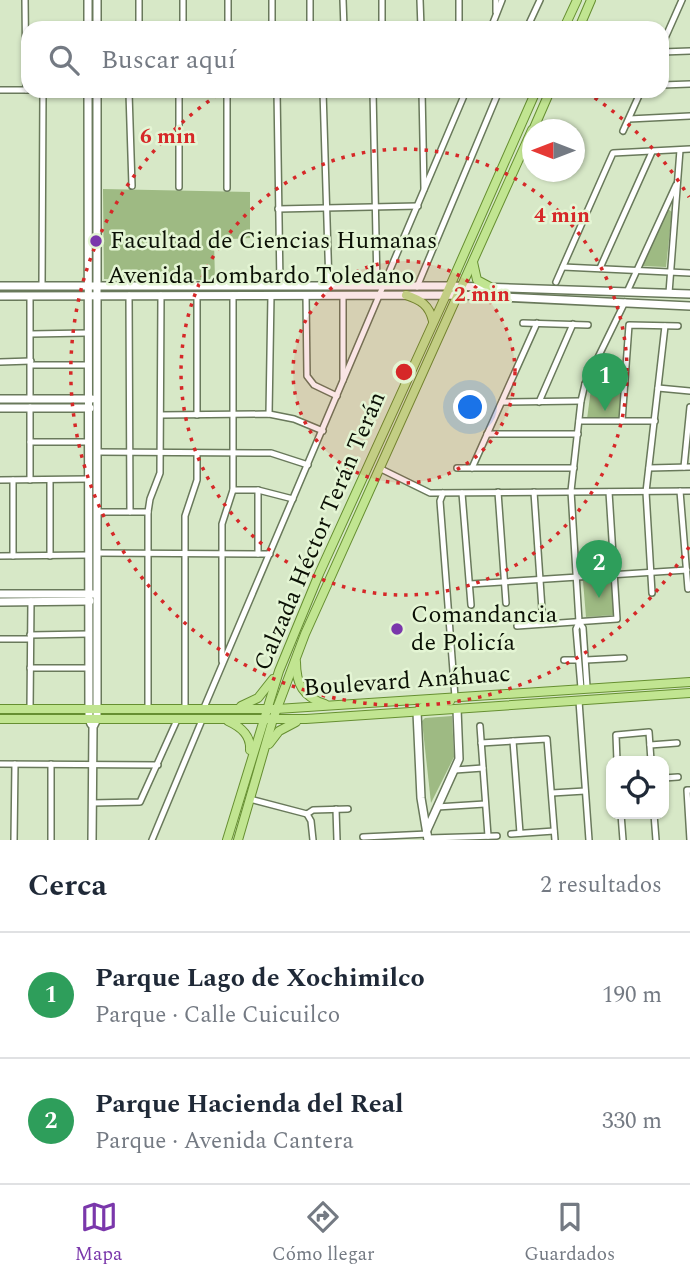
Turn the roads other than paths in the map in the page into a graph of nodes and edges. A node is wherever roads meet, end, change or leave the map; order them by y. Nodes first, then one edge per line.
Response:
1 (25, 0) edge
2 (88, 0) edge
3 (97, 0) edge
4 (139, 0) edge
5 (183, 0) edge
6 (228, 0) edge
7 (272, 0) edge
8 (310, 0) edge
9 (344, 0) edge
10 (382, 0) edge
11 (420, 0) edge
12 (458, 0) edge
13 (496, 0) edge
14 (502, 0) edge
15 (540, 0) edge
16 (577, 0) edge
17 (591, 0) edge
18 (682, 0) edge
19 (496, 15) junction
20 (25, 21) edge
21 (88, 21) edge
22 (97, 21) edge
23 (139, 21) edge
24 (183, 21) edge
25 (228, 21) edge
26 (272, 21) edge
27 (310, 21) edge
28 (344, 21) edge
29 (382, 21) edge
30 (421, 21) edge
31 (459, 21) edge
32 (494, 21) edge
33 (530, 21) edge
34 (567, 21) edge
35 (582, 21) edge
36 (669, 29) edge
37 (690, 51) edge
38 (669, 52) edge
39 (690, 84) edge
40 (669, 85) edge
41 (0, 90) edge
42 (21, 90) edge
43 (43, 98) edge
44 (88, 98) edge
45 (97, 98) edge
46 (129, 98) edge
47 (182, 98) edge
48 (227, 98) edge
49 (276, 98) edge
50 (323, 98) edge
51 (373, 98) edge
52 (422, 98) edge
53 (463, 98) edge
54 (496, 98) edge
55 (533, 98) edge
56 (547, 98) edge
57 (639, 98) edge
58 (690, 116) edge
59 (538, 119) edge
60 (629, 119) junction
61 (623, 131) dead end
62 (690, 149) edge
63 (680, 150) junction
64 (652, 152) junction
65 (522, 154) edge
66 (677, 182) junction
67 (132, 186) dead end
68 (179, 187) dead end
69 (228, 188) dead end
70 (424, 192) junction
71 (376, 206) junction
72 (418, 206) junction
73 (327, 208) junction
74 (278, 209) junction
75 (474, 260) junction
76 (563, 267) junction
77 (600, 268) junction
78 (636, 270) junction
79 (670, 271) junction
80 (690, 272) edge
81 (556, 282) dead end
82 (279, 285) junction
83 (0, 286) edge
84 (42, 286) junction
85 (88, 286) junction
86 (97, 286) junction
87 (186, 286) junction
88 (227, 286) junction
89 (329, 286) junction
90 (381, 286) junction
91 (450, 286) junction
92 (417, 287) junction
93 (492, 288) junction
94 (459, 291) junction
95 (627, 292) junction
96 (669, 293) junction
97 (690, 294) edge
98 (97, 295) junction
99 (129, 295) junction
100 (161, 295) junction
101 (197, 295) junction
102 (233, 295) junction
103 (254, 295) junction
104 (271, 295) junction
105 (306, 295) junction
106 (343, 295) junction
107 (380, 295) junction
108 (406, 295) junction
109 (446, 295) junction
110 (0, 296) edge
111 (30, 296) junction
112 (88, 296) junction
113 (625, 302) junction
114 (663, 304) junction
115 (690, 306) edge
116 (433, 321) junction
117 (523, 323) dead end
118 (537, 323) junction
119 (573, 324) junction
120 (588, 325) dead end
121 (665, 326) junction
122 (678, 326) dead end
123 (88, 332) junction
124 (31, 334) junction
125 (0, 362) edge
126 (31, 363) junction
127 (88, 365) junction
128 (343, 382) junction
129 (585, 384) junction
130 (625, 384) junction
131 (658, 388) junction
132 (690, 391) edge
133 (337, 396) junction
134 (0, 399) edge
135 (581, 401) junction
136 (502, 402) junction
137 (539, 402) junction
138 (30, 403) junction
139 (92, 403) junction
140 (690, 407) edge
141 (0, 408) edge
142 (233, 414) junction
143 (269, 414) junction
144 (161, 415) junction
145 (197, 415) junction
146 (579, 421) junction
147 (622, 421) junction
148 (655, 421) junction
149 (323, 431) junction
150 (487, 434) junction
151 (578, 434) junction
152 (30, 442) junction
153 (88, 442) junction
154 (97, 452) junction
155 (130, 452) junction
156 (161, 453) junction
157 (197, 453) junction
158 (233, 453) junction
159 (308, 466) junction
160 (687, 467) edge
161 (379, 468) junction
162 (457, 468) dead end
163 (472, 468) junction
164 (574, 468) junction
165 (649, 468) junction
166 (88, 479) junction
167 (362, 479) junction
168 (0, 480) edge
169 (13, 480) junction
170 (30, 480) junction
171 (50, 480) junction
172 (233, 489) junction
173 (258, 490) junction
174 (571, 491) junction
175 (680, 491) junction
176 (690, 491) edge
177 (498, 492) junction
178 (534, 492) junction
179 (609, 492) junction
180 (646, 492) junction
181 (430, 493) junction
182 (443, 493) junction
183 (462, 493) junction
184 (293, 499) junction
185 (440, 501) junction
186 (97, 512) junction
187 (130, 512) junction
188 (148, 512) junction
189 (347, 538) junction
190 (97, 553) junction
191 (148, 553) junction
192 (185, 553) junction
193 (222, 553) junction
194 (258, 554) junction
195 (270, 554) junction
196 (50, 555) junction
197 (88, 555) junction
198 (0, 556) edge
199 (13, 556) junction
200 (322, 566) junction
201 (687, 570) junction
202 (651, 572) junction
203 (615, 575) junction
204 (577, 578) junction
205 (540, 581) junction
206 (505, 582) junction
207 (470, 584) junction
208 (688, 589) edge
209 (652, 593) dead end
210 (0, 594) edge
211 (11, 598) junction
212 (93, 598) junction
213 (0, 601) edge
214 (31, 601) junction
215 (506, 603) dead end
216 (471, 605) dead end
217 (313, 614) junction
218 (579, 622) junction
219 (542, 624) junction
220 (517, 626) dead end
221 (89, 634) junction
222 (30, 637) junction
223 (0, 639) edge
224 (296, 655) junction
225 (624, 658) dead end
226 (564, 660) dead end
227 (582, 660) junction
228 (222, 667) junction
229 (30, 668) junction
230 (89, 668) junction
231 (279, 671) junction
232 (687, 682) edge
233 (584, 687) junction
234 (690, 694) edge
235 (455, 697) junction
236 (629, 697) junction
237 (580, 700) junction
238 (331, 706) junction
239 (0, 709) edge
240 (30, 709) junction
241 (93, 709) junction
242 (203, 709) junction
243 (233, 709) junction
244 (265, 709) junction
245 (277, 709) junction
246 (457, 709) junction
247 (148, 710) junction
248 (185, 710) junction
249 (417, 712) junction
250 (0, 719) edge
251 (273, 719) junction
252 (306, 719) junction
253 (177, 720) junction
254 (202, 720) junction
255 (225, 720) junction
256 (262, 720) junction
257 (93, 722) junction
258 (480, 726) dead end
259 (513, 741) junction
260 (481, 743) junction
261 (677, 743) dead end
262 (650, 745) junction
263 (262, 756) junction
264 (617, 756) edge
265 (651, 756) edge
266 (0, 764) edge
267 (15, 764) junction
268 (51, 764) junction
269 (92, 764) junction
270 (158, 765) junction
271 (248, 765) junction
272 (483, 768) junction
273 (455, 770) junction
274 (678, 777) dead end
275 (669, 778) edge
276 (689, 790) edge
277 (585, 791) junction
278 (552, 793) junction
279 (421, 798) junction
280 (250, 799) junction
281 (92, 803) junction
282 (485, 804) junction
283 (437, 807) junction
284 (348, 808) dead end
285 (336, 809) junction
286 (307, 814) junction
287 (621, 819) edge
288 (654, 819) edge
289 (690, 823) edge
290 (554, 831) junction
291 (520, 833) junction
292 (511, 834) dead end
293 (428, 836) edge
294 (488, 836) junction
295 (497, 836) dead end
296 (363, 837) dead end
297 (14, 840) edge
298 (51, 840) edge
299 (92, 840) edge
300 (152, 840) edge
301 (227, 840) edge
302 (238, 840) edge
303 (313, 840) edge
304 (337, 840) edge
305 (555, 840) edge
306 (589, 840) edge
307 (622, 840) edge
308 (656, 840) edge
309 (690, 840) edge

1 - 20 street
2 - 21 main road
3 - 22 main road
4 - 23 street
5 - 24 street
6 - 25 street
7 - 26 street
8 - 27 street
9 - 28 street
10 - 29 street
11 - 30 street
12 - 31 street
13 - 19 street
14 - 19 street
15 - 33 street
16 - 34 main road
17 - 35 main road
18 - 36 street
19 - 32 street
37 - 38 street
39 - 40 street
41 - 42 street
43 - 84 street
44 - 85 main road
45 - 86 main road
46 - 67 street
47 - 68 street
48 - 69 street
49 - 74 street
50 - 73 street
51 - 71 street
52 - 70 street
53 - 70 street
54 - 92 street
55 - 91 main road, Calzada Héctor Terán Terán
56 - 59 main road, Calzada Héctor Terán Terán
57 - 60 street
58 - 60 street
60 - 61 street
62 - 63 street
63 - 64 street
63 - 66 street
64 - 76 street
64 - 77 street
65 - 75 main road, Calzada Héctor Terán Terán
66 - 78 street
66 - 79 street
70 - 72 street
71 - 72 street
71 - 73 street
71 - 90 street
72 - 90 street
73 - 74 street
73 - 89 street
74 - 82 street
75 - 93 main road
75 - 94 main road, Calzada Héctor Terán Terán
76 - 77 street
76 - 81 street
77 - 78 street
78 - 79 street
78 - 95 street
79 - 80 street
79 - 96 street
82 - 88 main road, Avenida Lombardo Toledano
82 - 89 main road, Avenida Lombardo Toledano
82 - 103 main road
83 - 84 main road, Avenida Lombardo Toledano
84 - 85 main road, Avenida Lombardo Toledano
85 - 86 main road, Avenida Lombardo Toledano
85 - 112 main road
86 - 87 main road, Avenida Lombardo Toledano
86 - 98 main road
87 - 88 main road, Avenida Lombardo Toledano
87 - 100 main road
88 - 101 main road
89 - 90 main road, Avenida Lombardo Toledano
90 - 92 main road, Avenida Lombardo Toledano
90 - 107 street
91 - 92 main road, Avenida Lombardo Toledano
91 - 94 main road, Avenida Lombardo Toledano
91 - 109 main road, Calzada Héctor Terán Terán
93 - 94 main road, Avenida Lombardo Toledano
93 - 95 main road, Avenida Lombardo Toledano
94 - 109 main road, Avenida Lombardo Toledano
94 - 113 main road, Avenida Lombardo Toledano
94 - 161 main road, Calzada Héctor Terán Terán
95 - 96 main road, Avenida Lombardo Toledano
96 - 97 main road, Avenida Lombardo Toledano
96 - 114 main road
98 - 99 main road, Avenida Lombardo Toledano
98 - 112 main road, Avenida Lombardo Toledano
98 - 139 main road
99 - 100 main road, Avenida Lombardo Toledano
99 - 155 street
100 - 101 main road, Avenida Lombardo Toledano
100 - 144 street
101 - 102 main road, Avenida Lombardo Toledano
101 - 145 street
102 - 103 main road, Avenida Lombardo Toledano
102 - 142 street
103 - 104 main road, Avenida Lombardo Toledano
104 - 105 main road, Avenida Lombardo Toledano
104 - 143 street
105 - 106 main road, Avenida Lombardo Toledano
105 - 133 street
106 - 107 main road, Avenida Lombardo Toledano
106 - 128 street
107 - 108 main road, Avenida Lombardo Toledano
107 - 128 street
108 - 109 main road, Avenida Lombardo Toledano
108 - 116 main road
109 - 116 main road, Calzada Héctor Terán Terán
110 - 111 main road, Avenida Lombardo Toledano
111 - 112 main road, Avenida Lombardo Toledano
111 - 124 street
112 - 123 main road
113 - 114 main road, Avenida Lombardo Toledano
113 - 129 street
114 - 115 main road, Avenida Lombardo Toledano
116 - 167 main road, Calzada Héctor Terán Terán
117 - 118 street
118 - 119 street
118 - 136 street
119 - 120 street
119 - 137 street
121 - 122 street
121 - 130 street
121 - 131 street
123 - 124 street
123 - 127 main road
124 - 126 street
125 - 126 street
126 - 127 street
126 - 138 street
127 - 139 main road
128 - 133 street
129 - 130 street
129 - 135 street
130 - 147 street
131 - 132 street
131 - 148 street
133 - 149 street
134 - 138 main road
135 - 137 street
135 - 146 street
136 - 137 street
136 - 150 street
138 - 139 main road
138 - 141 main road
138 - 152 street
139 - 153 main road
139 - 154 main road
140 - 160 street
142 - 143 street
142 - 145 street
142 - 158 street
143 - 149 street
144 - 145 street
144 - 156 street
146 - 147 street
146 - 151 street
147 - 148 street
148 - 165 street
149 - 159 street
150 - 151 street
150 - 163 street
151 - 164 street
152 - 153 street
152 - 170 street
153 - 166 main road
154 - 155 street
154 - 186 main road
155 - 156 street
155 - 187 street
156 - 157 street
156 - 188 street
157 - 158 street
157 - 192 street
158 - 159 street
158 - 172 street
159 - 184 street
160 - 165 street
161 - 181 street
161 - 189 main road, Calzada Héctor Terán Terán
162 - 163 street
163 - 164 street
164 - 174 street
165 - 180 street
166 - 171 street
166 - 197 main road
167 - 189 main road
167 - 200 main road, Calzada Héctor Terán Terán
168 - 169 street
169 - 170 street
169 - 199 street
170 - 171 street
171 - 196 street
172 - 173 street
172 - 193 street
173 - 184 street
173 - 194 street
174 - 178 street
174 - 179 street
174 - 204 street
175 - 176 street
175 - 180 street
175 - 201 street
177 - 178 street
177 - 183 street
177 - 206 street
178 - 205 street
179 - 180 street
179 - 203 street
180 - 202 street
181 - 182 street
181 - 185 street
182 - 183 street
182 - 185 street
183 - 207 street
184 - 195 street
185 - 235 street
186 - 187 street
186 - 190 main road
187 - 188 street
188 - 191 street
189 - 217 main road, Calzada Héctor Terán Terán
190 - 191 street
190 - 212 main road
191 - 192 street
191 - 247 street
192 - 193 street
192 - 248 street
193 - 194 street
193 - 228 street
194 - 195 street
195 - 228 street
196 - 197 street
196 - 199 street
197 - 212 main road
198 - 199 street
200 - 217 main road
200 - 231 main road, Calzada Héctor Terán Terán
201 - 202 street
201 - 208 street
202 - 203 street
202 - 209 street
203 - 204 street
203 - 218 street
204 - 205 street
204 - 218 street
205 - 206 street
205 - 219 street
206 - 207 street
206 - 215 street
207 - 216 street
210 - 211 main road
211 - 212 main road
211 - 213 main road
211 - 214 main road
212 - 214 main road
212 - 221 main road
212 - 241 main road
214 - 222 street
217 - 224 main road, Calzada Héctor Terán Terán
218 - 219 street
218 - 227 street
219 - 220 street
221 - 222 street
221 - 230 main road
222 - 223 street
222 - 229 street
224 - 238 main road
224 - 245 main road, Calzada Héctor Terán Terán
225 - 227 street
226 - 227 street
227 - 233 street
228 - 242 street
229 - 230 street
229 - 240 street
230 - 241 main road
231 - 243 main road
231 - 244 main road, Calzada Héctor Terán Terán
232 - 233 main road, Boulevard Anáhuac
232 - 236 main road
233 - 235 main road, Boulevard Anáhuac
233 - 237 main road
234 - 236 main road, Boulevard Anáhuac
235 - 238 main road, Boulevard Anáhuac
235 - 249 main road
236 - 237 main road, Boulevard Anáhuac
237 - 246 main road, Boulevard Anáhuac
237 - 277 street
238 - 245 main road, Boulevard Anáhuac
239 - 240 main road, Boulevard Anáhuac
240 - 241 main road, Boulevard Anáhuac
241 - 247 main road, Boulevard Anáhuac
241 - 257 main road
242 - 243 main road, Boulevard Anáhuac
242 - 248 main road, Boulevard Anáhuac
243 - 244 main road, Boulevard Anáhuac
244 - 245 main road, Boulevard Anáhuac
244 - 256 main road, Calzada Héctor Terán Terán
245 - 251 main road, Calzada Héctor Terán Terán
246 - 249 main road, Boulevard Anáhuac
246 - 273 main road
247 - 248 main road, Boulevard Anáhuac
249 - 252 main road, Boulevard Anáhuac
249 - 279 main road
250 - 257 main road, Boulevard Anáhuac
251 - 252 main road, Boulevard Anáhuac
251 - 256 main road, Boulevard Anáhuac
251 - 263 main road, Calzada Héctor Terán Terán
252 - 263 main road
253 - 254 main road, Boulevard Anáhuac
253 - 257 main road, Boulevard Anáhuac
253 - 270 street
254 - 255 main road, Boulevard Anáhuac
254 - 300 street
255 - 256 main road, Boulevard Anáhuac
255 - 271 main road
256 - 271 main road, Calzada Héctor Terán Terán
257 - 269 main road
258 - 260 street
259 - 260 street
259 - 278 street
259 - 291 street
260 - 272 street
261 - 262 street
262 - 264 street
262 - 265 street
263 - 280 main road, Calzada Héctor Terán Terán
266 - 267 street
267 - 268 street
267 - 297 street
268 - 269 street
268 - 298 street
269 - 270 street
269 - 281 main road
270 - 281 street
271 - 301 main road, Calzada Héctor Terán Terán
272 - 273 street
272 - 282 street
273 - 283 main road
274 - 275 street
276 - 289 street
277 - 278 street
277 - 306 street
278 - 290 street
279 - 283 main road
279 - 293 main road
280 - 286 street
280 - 302 main road, Calzada Héctor Terán Terán
281 - 299 main road
282 - 283 street
282 - 294 street
283 - 293 main road
284 - 285 street
285 - 286 street
285 - 304 street
286 - 303 street
287 - 307 street
288 - 308 street
289 - 309 street
290 - 291 street
290 - 305 street
291 - 292 street
293 - 294 street
293 - 296 street
294 - 295 street

